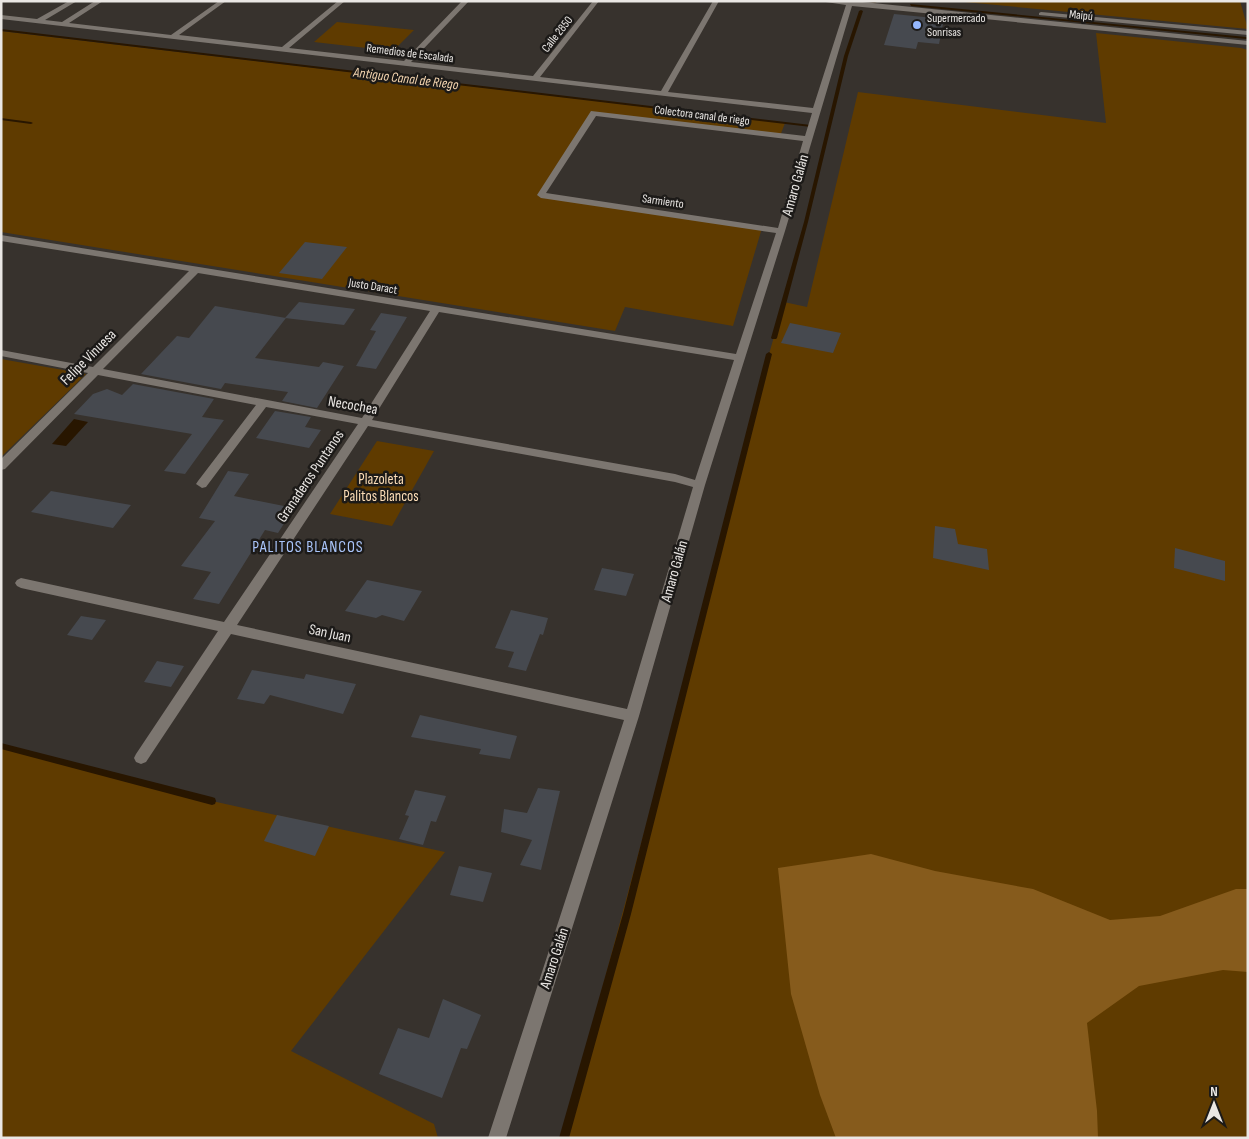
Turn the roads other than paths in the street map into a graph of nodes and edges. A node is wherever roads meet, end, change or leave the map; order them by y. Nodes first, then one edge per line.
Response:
1 (74, 1) edge
2 (100, 1) edge
3 (223, 1) edge
4 (342, 1) edge
5 (466, 1) edge
6 (596, 1) edge
7 (716, 1) edge
8 (822, 1) edge
9 (902, 1) edge
10 (849, 3) edge
11 (889, 4) edge
12 (961, 7) dead end
13 (1030, 13) dead end
14 (1, 17) edge
15 (39, 21) junction
16 (63, 24) junction
17 (1248, 33) edge
18 (172, 37) junction
19 (1248, 43) edge
20 (283, 50) junction
21 (405, 64) junction
22 (535, 79) junction
23 (663, 94) junction
24 (816, 110) junction
25 (808, 139) junction
26 (541, 196) joint
27 (781, 231) junction
28 (1, 238) edge
29 (196, 270) junction
30 (436, 308) junction
31 (1, 353) edge
32 (741, 358) junction
33 (97, 370) junction
34 (263, 404) junction
35 (365, 422) junction
36 (1, 466) edge
37 (202, 484) dead end
38 (699, 485) junction
39 (21, 583) dead end
40 (228, 627) junction
41 (632, 716) junction
42 (141, 758) dead end
43 (497, 1138) edge

1 - 15 street
2 - 16 street
3 - 18 street
4 - 20 street
5 - 21 street
6 - 22 street, Calle 2850
7 - 23 street
8 - 10 street, Maipú
9 - 12 street
10 - 11 street, Maipú
10 - 24 street, Amaro Galán
11 - 19 street, Maipú
13 - 17 street, Maipú
14 - 15 street, Remedios de Escalada
15 - 16 street, Remedios de Escalada
16 - 18 street, Remedios de Escalada
18 - 20 street, Remedios de Escalada
20 - 21 street, Remedios de Escalada
21 - 22 street, Remedios de Escalada
22 - 23 street, Remedios de Escalada
23 - 24 street, Remedios de Escalada
24 - 25 street, Amaro Galán
25 - 26 street, Colectora canal de riego
25 - 27 street, Amaro Galán
26 - 27 street, Sarmiento
27 - 32 street, Amaro Galán
28 - 29 street, Justo Daract
29 - 30 street, Justo Daract
29 - 33 street, Felipe Vinuesa
30 - 32 street, Justo Daract
30 - 35 street, Granaderos Puntanos
31 - 33 street, Necochea
32 - 38 street, Amaro Galán
33 - 34 street, Necochea
33 - 36 street, Felipe Vinuesa
34 - 35 street, Necochea
34 - 37 street
35 - 38 street, Necochea
35 - 40 street, Granaderos Puntanos
38 - 41 street, Amaro Galán
39 - 40 street, San Juan
40 - 41 street, San Juan
40 - 42 street, Granaderos Puntanos
41 - 43 street, Amaro Galán

